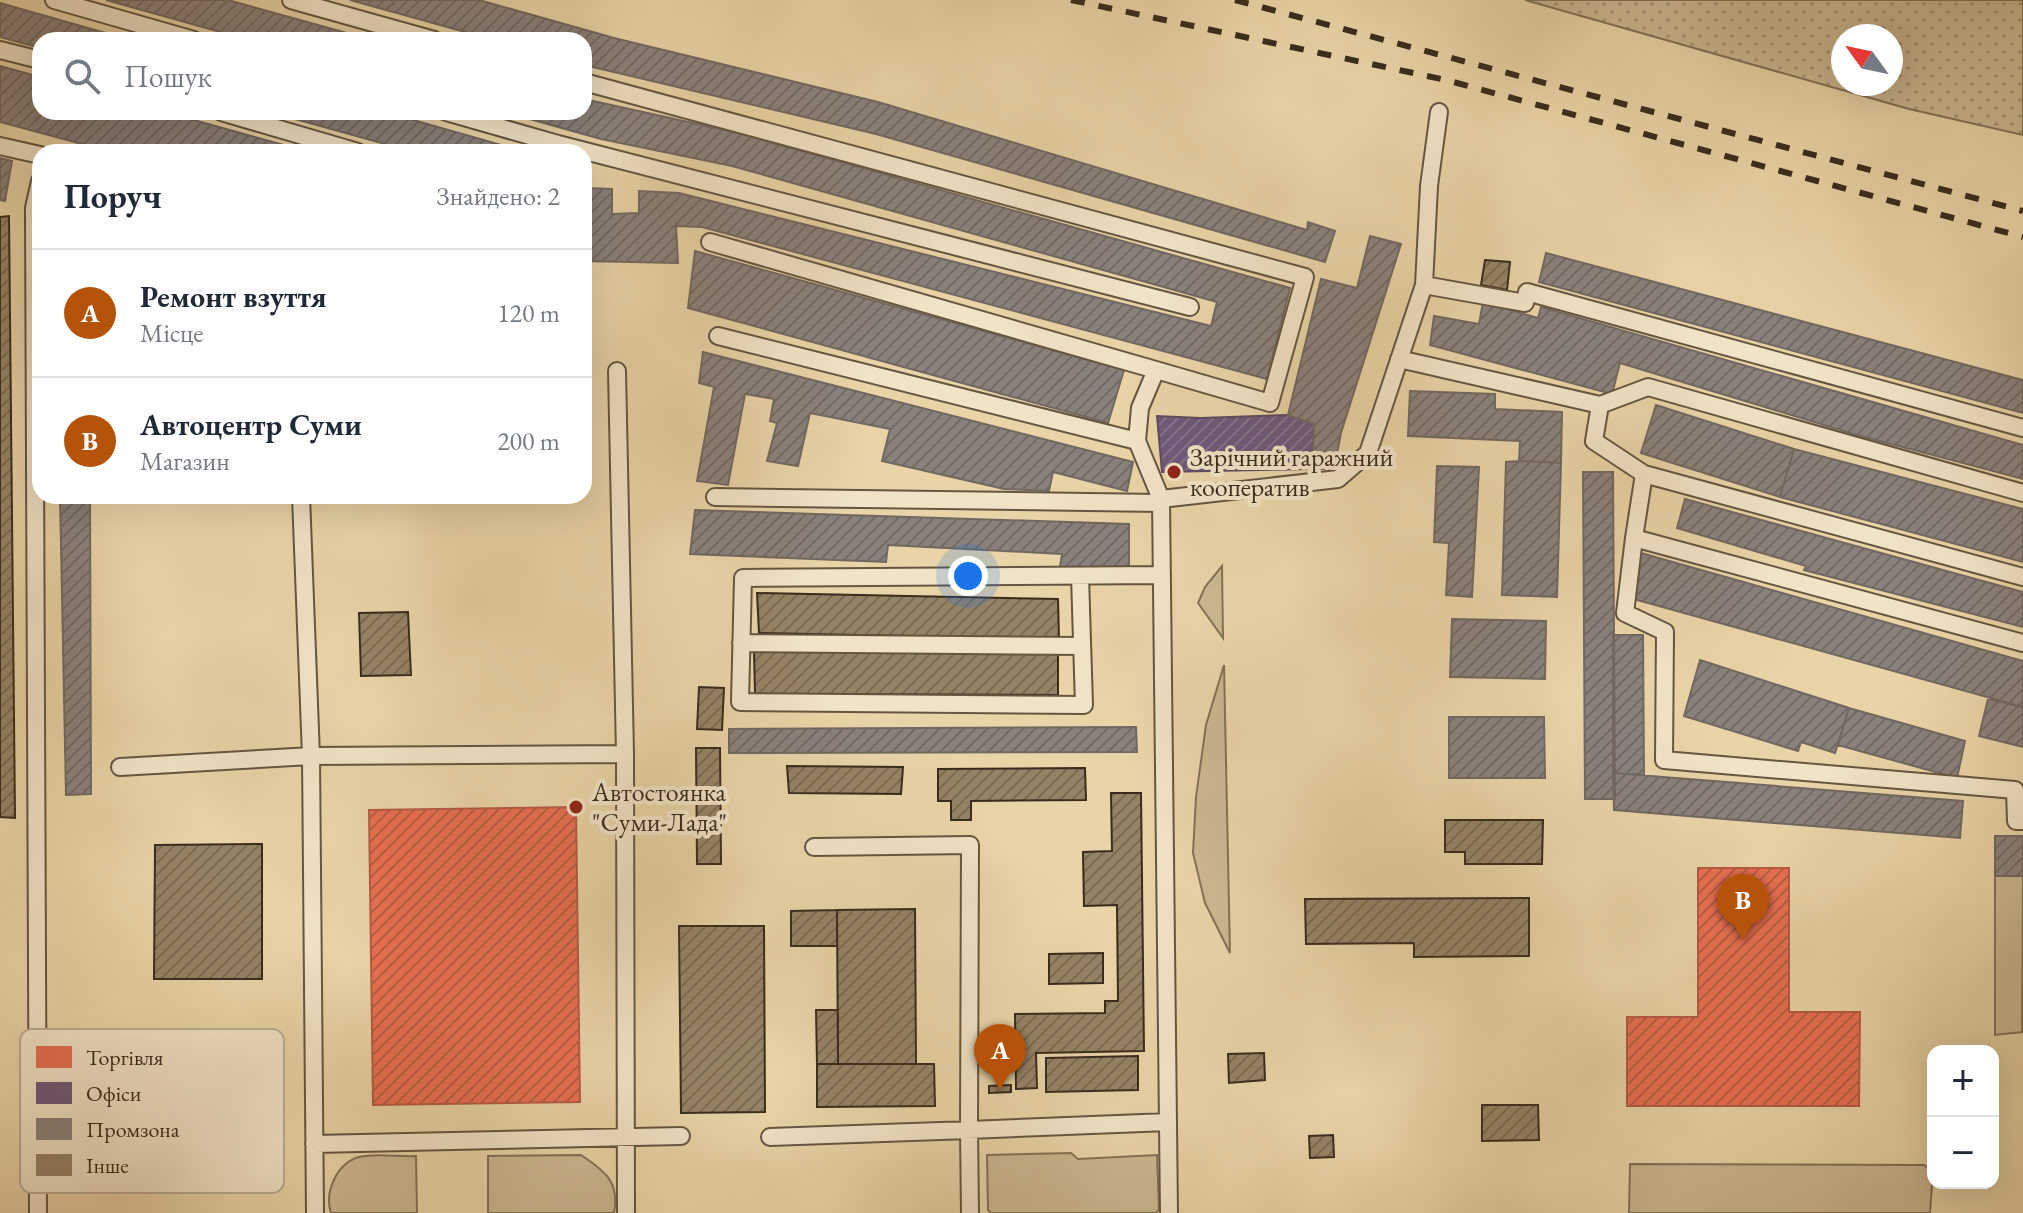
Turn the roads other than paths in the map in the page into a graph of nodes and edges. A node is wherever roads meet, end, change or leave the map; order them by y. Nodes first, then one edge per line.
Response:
1 (54, 0) edge
2 (291, 0) edge
3 (166, 32) edge
4 (405, 32) edge
5 (0, 50) edge
6 (32, 58) edge
7 (592, 84) edge
8 (1439, 112) dead end
9 (248, 120) edge
10 (471, 120) edge
11 (331, 144) edge
12 (545, 144) edge
13 (0, 146) edge
14 (32, 153) edge
15 (592, 157) edge
16 (710, 242) dead end
17 (1424, 285) junction
18 (1190, 307) dead end
19 (718, 336) dead end
20 (1399, 359) junction
21 (1156, 370) junction
22 (617, 371) dead end
23 (1600, 405) junction
24 (2023, 428) edge
25 (1137, 441) junction
26 (1644, 474) junction
27 (2023, 493) edge
28 (715, 497) dead end
29 (1160, 501) junction
30 (35, 504) edge
31 (301, 504) edge
32 (1634, 538) junction
33 (1162, 575) junction
34 (1080, 576) junction
35 (2023, 577) edge
36 (741, 643) junction
37 (2023, 643) edge
38 (1082, 646) junction
39 (625, 754) junction
40 (311, 756) junction
41 (120, 767) dead end
42 (2023, 821) edge
43 (814, 847) dead end
44 (37, 1029) edge
45 (1168, 1122) junction
46 (969, 1130) junction
47 (626, 1136) junction
48 (681, 1136) dead end
49 (770, 1137) dead end
50 (314, 1144) junction
51 (38, 1193) edge
52 (38, 1213) edge
53 (315, 1213) edge
54 (626, 1213) edge
55 (970, 1213) edge
56 (1169, 1213) edge

1 - 3 lane
2 - 4 lane
5 - 6 lane
7 - 21 lane
8 - 17 lane
9 - 11 lane
10 - 12 lane
13 - 14 lane
15 - 18 lane
16 - 21 lane
17 - 20 lane
17 - 24 lane
19 - 25 lane
20 - 23 lane
20 - 29 lane
21 - 25 lane
22 - 39 lane
23 - 26 lane
23 - 27 lane
25 - 29 lane
26 - 32 lane
26 - 35 lane
28 - 29 lane
29 - 33 lane
30 - 44 lane
31 - 40 lane
32 - 37 lane
32 - 42 lane
33 - 34 lane
33 - 45 lane
34 - 36 lane
34 - 38 lane
36 - 38 lane
36 - 38 lane
39 - 40 lane
39 - 47 lane
40 - 41 lane
40 - 50 lane
43 - 46 lane
45 - 46 lane
45 - 56 lane
46 - 49 lane
46 - 55 lane
47 - 48 lane
47 - 50 lane
47 - 54 lane
50 - 53 lane
51 - 52 lane

